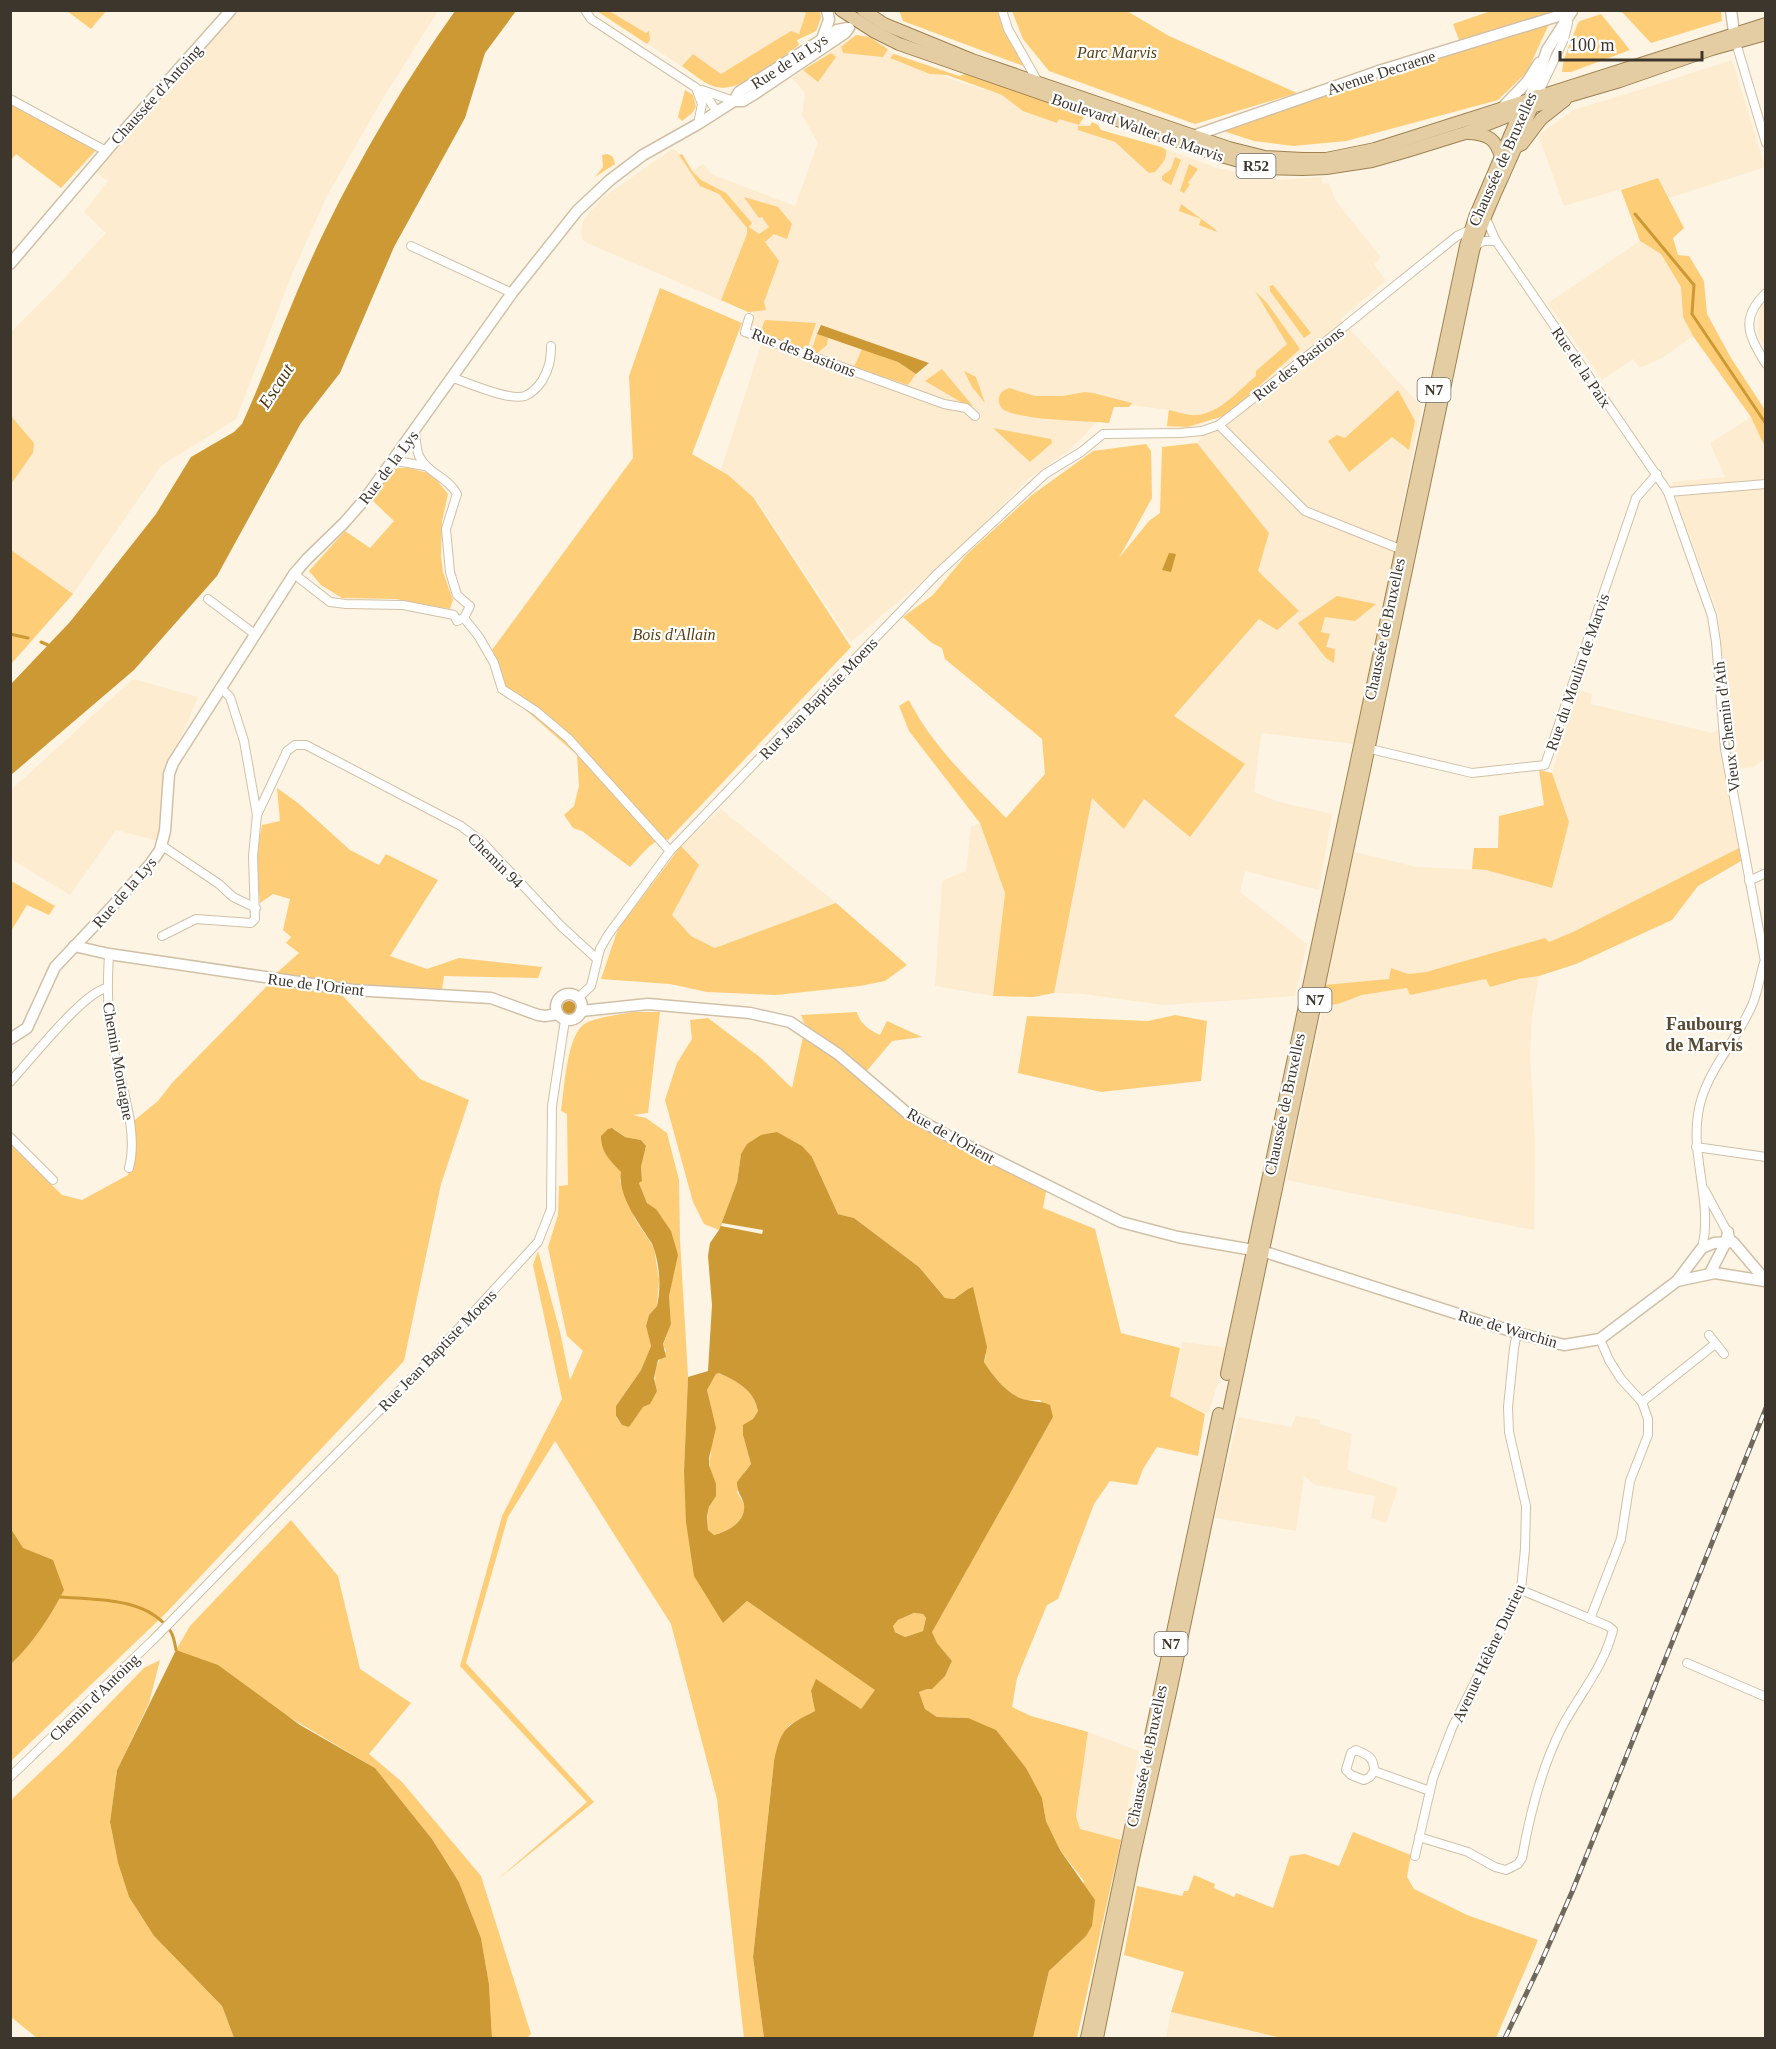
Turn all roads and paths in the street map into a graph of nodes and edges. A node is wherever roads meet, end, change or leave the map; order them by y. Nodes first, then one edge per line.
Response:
1 (231, 10) edge
2 (585, 10) edge
3 (827, 10) edge
4 (841, 10) edge
5 (1002, 10) edge
6 (1731, 10) edge
7 (1571, 11) edge
8 (861, 17) edge
9 (1766, 24) edge
10 (1760, 36) edge
11 (822, 39) junction
12 (1735, 39) junction
13 (1546, 50) junction
14 (1038, 82) junction
15 (695, 87) junction
16 (1568, 97) junction
17 (10, 99) edge
18 (734, 101) junction
19 (1530, 103) junction
20 (1502, 108) junction
21 (717, 112) junction
22 (698, 124) junction
23 (1465, 133) junction
24 (1193, 136) junction
25 (1766, 143) edge
26 (1516, 147) junction
27 (106, 151) junction
28 (1501, 157) junction
29 (1483, 218) junction
30 (1470, 230) junction
31 (1497, 241) junction
32 (411, 246) dead end
33 (1474, 246) junction
34 (10, 264) edge
35 (512, 293) junction
36 (1766, 293) edge
37 (749, 318) dead end
38 (551, 346) dead end
39 (1766, 364) edge
40 (453, 378) junction
41 (975, 416) dead end
42 (1219, 425) junction
43 (415, 431) junction
44 (1103, 434) joint
45 (391, 460) junction
46 (425, 466) junction
47 (1657, 474) junction
48 (1766, 484) edge
49 (1668, 492) junction
50 (1405, 551) junction
51 (294, 574) junction
52 (208, 599) dead end
53 (464, 618) junction
54 (256, 635) junction
55 (220, 687) junction
56 (1364, 748) junction
57 (257, 814) junction
58 (161, 845) junction
59 (670, 851) junction
60 (1766, 873) edge
61 (1749, 881) junction
62 (256, 908) junction
63 (162, 936) dead end
64 (74, 946) junction
65 (109, 954) junction
66 (597, 959) junction
67 (1765, 964) edge
68 (107, 988) junction
69 (578, 998) junction
70 (581, 1011) junction
71 (562, 1017) junction
72 (10, 1039) edge
73 (10, 1082) edge
74 (10, 1137) edge
75 (1696, 1147) junction
76 (1766, 1157) edge
77 (129, 1168) dead end
78 (53, 1180) dead end
79 (1704, 1188) junction
80 (1729, 1239) junction
81 (1702, 1248) junction
82 (1257, 1250) junction
83 (1710, 1273) junction
84 (1677, 1281) junction
85 (1765, 1281) edge
86 (1517, 1333) junction
87 (1709, 1335) dead end
88 (1600, 1339) junction
89 (1715, 1344) junction
90 (1724, 1354) dead end
91 (1642, 1402) junction
92 (1521, 1590) junction
93 (176, 1616) joint
94 (1590, 1619) junction
95 (1687, 1663) dead end
96 (1766, 1697) edge
97 (1374, 1771) dead end
98 (10, 1778) edge
99 (1430, 1791) junction
100 (1419, 1837) junction
101 (1415, 1856) dead end
102 (1087, 2038) edge
103 (1096, 2038) edge

1 - 27 street, Chaussée d'Antoing
2 - 15 street
3 - 11 street
4 - 8 main road, R52
5 - 14 street
6 - 12 street
7 - 13 street, Chaussée de Bruxelles
7 - 19 street, Chaussée de Bruxelles
7 - 24 street, Avenue Decraene
8 - 11 street, Rue de la Lys
8 - 14 main road, Boulevard Walter de Marvis / R52
8 - 18 street, Rue de la Lys
8 - 23 main road, Boulevard Walter de Marvis / R52
9 - 12 main road, R52
10 - 12 main road, R52
11 - 18 street, Rue de la Lys
12 - 16 main road, R52
12 - 19 main road, R52
12 - 25 street
13 - 19 street, Chaussée de Bruxelles
13 - 20 street
14 - 24 main road, Boulevard Walter de Marvis / R52
15 - 18 street
15 - 21 street
15 - 22 street
16 - 19 main road, R52
16 - 26 main road
17 - 27 street, Chaussée d'Antoing
18 - 21 street, Rue de la Lys
19 - 20 main road, Boulevard Walter de Marvis / R52
19 - 23 main road, Boulevard Walter de Marvis / R52
19 - 26 main road, Chaussée de Bruxelles / N7
19 - 28 main road, Chaussée de Bruxelles / N7
20 - 24 main road, Boulevard Walter de Marvis / R52
21 - 22 street, Rue de la Lys
22 - 35 street, Rue de la Lys
23 - 28 main road
26 - 29 main road, Chaussée de Bruxelles / N7
27 - 34 street
28 - 30 main road, Chaussée de Bruxelles / N7
29 - 31 street, Rue de la Paix
29 - 33 main road, Chaussée de Bruxelles / N7
30 - 42 street, Rue des Bastions
30 - 50 main road, Chaussée de Bruxelles / N7
31 - 33 street
31 - 47 street, Rue de la Paix
32 - 35 street
33 - 50 main road, Chaussée de Bruxelles / N7
35 - 40 street, Rue de la Lys
36 - 39 street
37 - 41 street, Rue des Bastions
38 - 40 street
40 - 43 street, Rue de la Lys
42 - 44 street, Rue des Bastions
42 - 50 street
43 - 45 street, Rue de la Lys
43 - 46 street
44 - 59 street, Rue Jean Baptiste Moens
45 - 46 street
45 - 51 street, Rue de la Lys
46 - 53 street
47 - 49 street, Rue de la Paix
47 - 56 street, Rue du Moulin de Marvis
48 - 49 street
49 - 61 street, Vieux Chemin d'Ath
50 - 56 main road, Chaussée de Bruxelles / N7
51 - 53 street
51 - 54 street, Rue de la Lys
52 - 54 street
53 - 59 street
54 - 55 street, Rue de la Lys
55 - 57 street
55 - 58 street, Rue de la Lys
56 - 82 main road, Chaussée de Bruxelles / N7
57 - 62 street
57 - 66 street, Chemin 94
58 - 62 street
58 - 64 street, Rue de la Lys
59 - 66 street, Rue Jean Baptiste Moens
60 - 61 street
61 - 67 street, Vieux Chemin d'Ath
62 - 63 street
64 - 65 street, Rue de l'Orient
64 - 72 street, Rue de la Lys
65 - 68 street, Chemin Montagne
65 - 71 street, Rue de l'Orient
66 - 69 street, Rue Jean Baptiste Moens
67 - 75 street
68 - 73 street
68 - 77 street, Chemin Montagne
69 - 70 street
69 - 71 street
70 - 71 street
70 - 82 street, Rue de l'Orient
71 - 93 street, Rue Jean Baptiste Moens
74 - 78 street
75 - 76 street
75 - 79 street
79 - 80 street
79 - 81 street
80 - 81 street
80 - 83 street
80 - 85 street
81 - 84 street, Rue de Warchin
82 - 86 street, Rue de Warchin
82 - 102 main road, Chaussée de Bruxelles / N7
82 - 103 main road, Chaussée de Bruxelles / N7
83 - 84 street
83 - 85 street
84 - 88 street, Rue de Warchin
86 - 88 street, Rue de Warchin
86 - 92 street, Avenue Hélène Dutrieu
87 - 89 street
88 - 91 street
89 - 90 street
89 - 91 street
91 - 94 street
92 - 94 street
92 - 99 street, Avenue Hélène Dutrieu
93 - 98 street, Chemin d'Antoing
94 - 100 street
95 - 96 street
97 - 99 street
99 - 100 street, Avenue Hélène Dutrieu
100 - 101 street, Avenue Hélène Dutrieu

